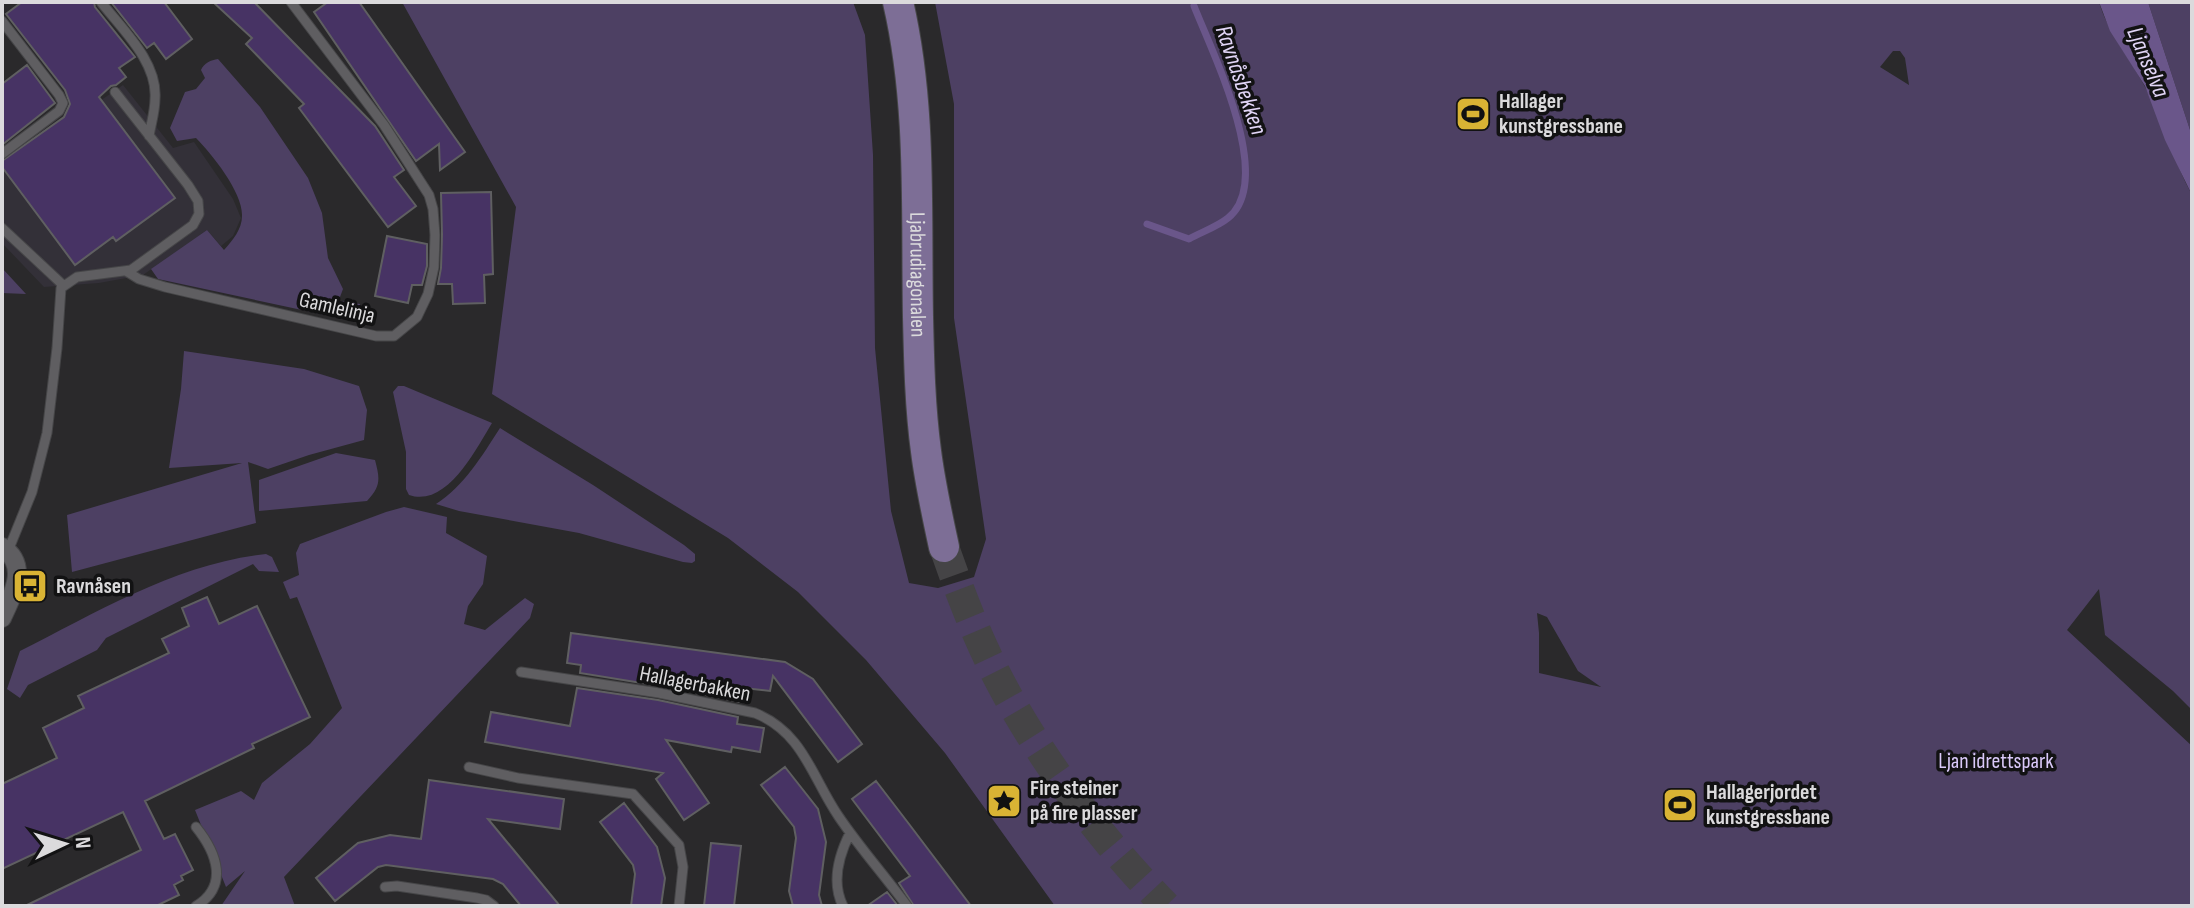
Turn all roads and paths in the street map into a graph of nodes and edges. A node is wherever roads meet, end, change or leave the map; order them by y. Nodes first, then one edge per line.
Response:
1 (101, 2) edge
2 (291, 2) edge
3 (898, 2) edge
4 (2, 21) edge
5 (115, 92) dead end
6 (149, 136) junction
7 (2, 154) edge
8 (2, 228) edge
9 (126, 271) junction
10 (62, 289) junction
11 (944, 547) tunnel mouth
12 (5, 549) edge
13 (2, 618) edge
14 (521, 672) dead end
15 (469, 767) dead end
16 (196, 827) dead end
17 (850, 833) junction
18 (385, 887) dead end
19 (196, 906) edge
20 (494, 906) edge
21 (679, 906) edge
22 (843, 906) edge
23 (907, 906) edge

1 - 6 lane
2 - 9 lane, Gamlelinja
3 - 11 main road, Ljabrudiagonalen
4 - 7 lane
5 - 6 lane, Gamlelinja
6 - 9 lane, Gamlelinja
8 - 10 lane
9 - 10 lane, Gamlelinja
10 - 12 lane
12 - 13 street
14 - 17 lane, Hallagerbakken
15 - 21 lane
16 - 19 lane
17 - 22 lane
17 - 23 lane, Hallagerbakken
18 - 20 lane

